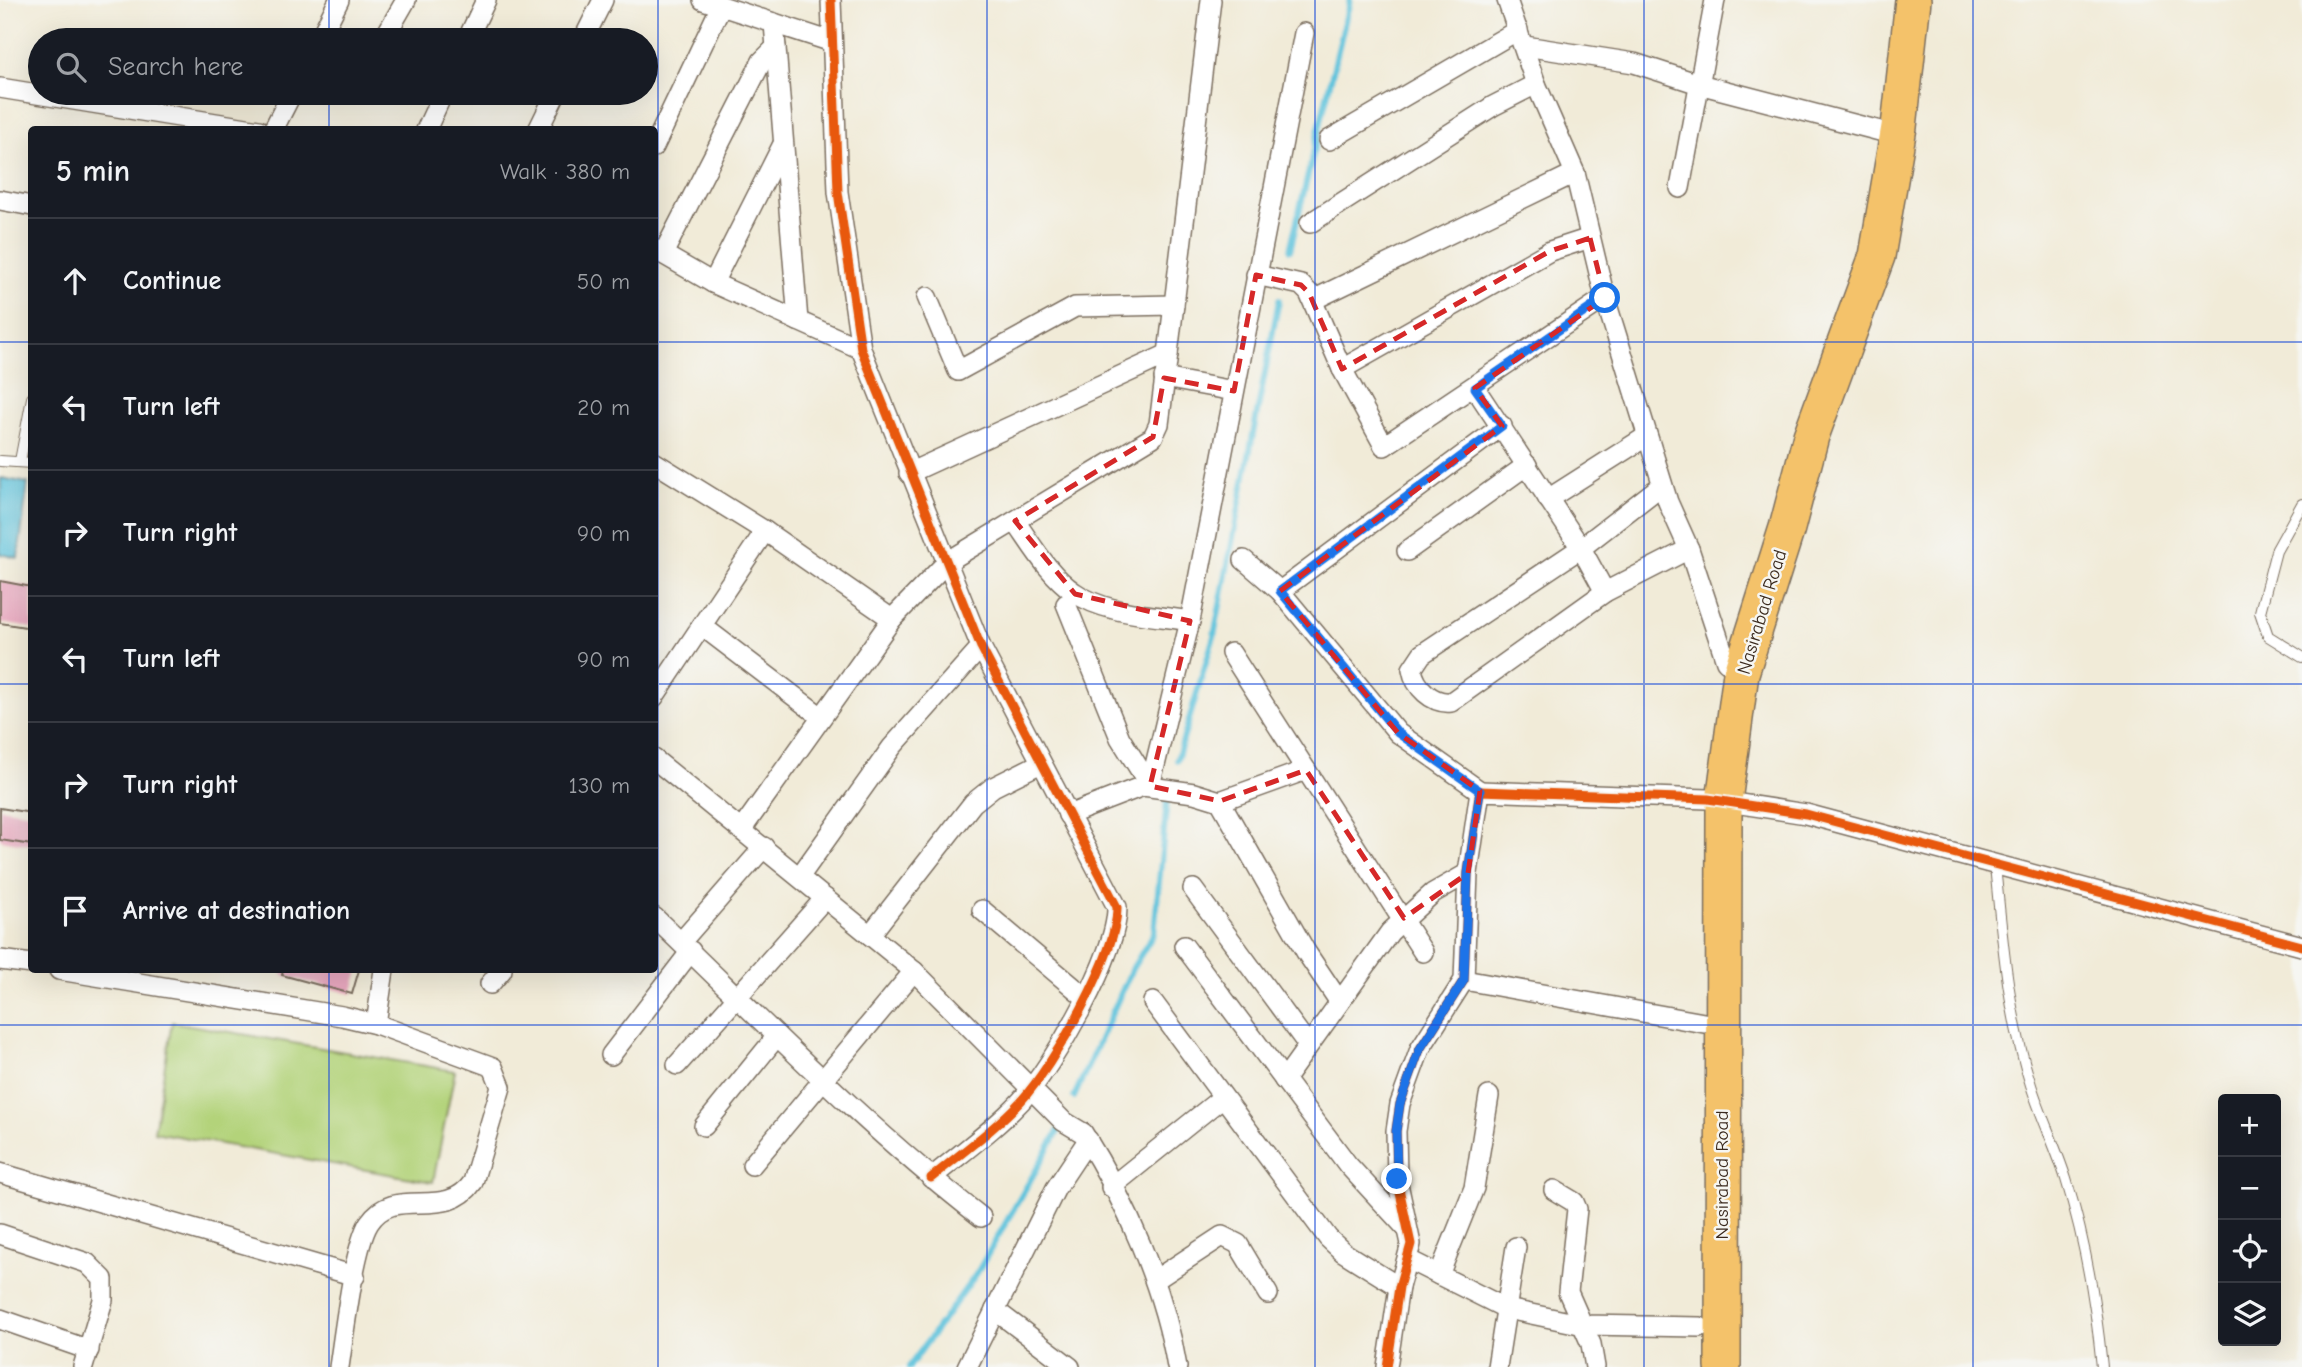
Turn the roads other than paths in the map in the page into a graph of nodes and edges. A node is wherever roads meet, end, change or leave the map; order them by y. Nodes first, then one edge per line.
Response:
1 (339, 0) edge
2 (406, 0) edge
3 (486, 0) edge
4 (603, 0) edge
5 (831, 0) edge
6 (1211, 0) edge
7 (1507, 0) edge
8 (1715, 0) edge
9 (1892, 0) edge
10 (1913, 0) edge
11 (712, 3) edge
12 (748, 7) edge
13 (774, 23) junction
14 (325, 28) edge
15 (390, 28) edge
16 (473, 28) edge
17 (589, 28) edge
18 (1304, 33) dead end
19 (1522, 38) junction
20 (832, 42) junction
21 (776, 47) junction
22 (1536, 84) junction
23 (1699, 84) junction
24 (0, 88) edge
25 (28, 93) edge
26 (105, 105) edge
27 (286, 105) edge
28 (437, 105) edge
29 (550, 105) edge
30 (234, 126) edge
31 (275, 126) edge
32 (428, 126) edge
33 (540, 126) edge
34 (1880, 131) junction
35 (658, 137) edge
36 (1329, 141) dead end
37 (783, 144) junction
38 (1575, 173) junction
39 (1679, 188) dead end
40 (0, 200) edge
41 (28, 205) edge
42 (1310, 223) dead end
43 (1590, 238) junction
44 (659, 252) edge
45 (1868, 255) junction
46 (1261, 276) junction
47 (713, 283) junction
48 (1307, 293) junction
49 (927, 297) dead end
50 (1605, 298) junction
51 (1174, 305) junction
52 (798, 321) junction
53 (861, 349) junction
54 (1168, 354) junction
55 (1342, 369) junction
56 (1164, 378) junction
57 (1475, 388) junction
58 (1234, 391) junction
59 (28, 419) edge
60 (1502, 426) junction
61 (1647, 436) junction
62 (0, 461) edge
63 (20, 461) junction
64 (28, 462) edge
65 (658, 464) edge
66 (1527, 465) junction
67 (909, 473) junction
68 (1662, 485) junction
69 (1548, 499) junction
70 (2302, 504) edge
71 (1015, 521) junction
72 (765, 531) junction
73 (1581, 548) junction
74 (1689, 549) junction
75 (1407, 551) dead end
76 (1244, 560) dead end
77 (947, 562) junction
78 (1280, 591) junction
79 (1605, 592) junction
80 (1066, 604) dead end
81 (892, 619) junction
82 (1190, 621) junction
83 (702, 626) junction
84 (981, 647) junction
85 (1231, 653) dead end
86 (2302, 657) edge
87 (1734, 667) junction
88 (658, 691) edge
89 (820, 716) junction
90 (658, 762) edge
91 (1041, 763) junction
92 (1306, 770) junction
93 (1156, 787) junction
94 (1480, 791) junction
95 (1716, 800) junction
96 (1220, 801) junction
97 (1068, 815) junction
98 (742, 829) junction
99 (764, 846) junction
100 (1995, 865) junction
101 (1468, 873) junction
102 (800, 876) junction
103 (1193, 889) dead end
104 (825, 898) junction
105 (982, 910) dead end
106 (1404, 918) junction
107 (658, 921) edge
108 (870, 935) junction
109 (1184, 946) dead end
110 (2302, 946) edge
111 (686, 947) junction
112 (1423, 952) dead end
113 (0, 960) edge
114 (28, 964) edge
115 (914, 971) junction
116 (96, 973) edge
117 (384, 973) edge
118 (1464, 980) junction
119 (736, 996) junction
120 (1085, 997) junction
121 (1339, 1001) junction
122 (1153, 1002) dead end
123 (1704, 1023) junction
124 (376, 1024) junction
125 (777, 1036) junction
126 (1308, 1045) junction
127 (611, 1055) dead end
128 (677, 1065) dead end
129 (821, 1080) junction
130 (1284, 1080) junction
131 (1032, 1087) junction
132 (1489, 1096) dead end
133 (1223, 1097) junction
134 (704, 1126) dead end
135 (1085, 1137) junction
136 (752, 1165) dead end
137 (0, 1173) edge
138 (930, 1178) junction
139 (1111, 1187) junction
140 (1554, 1189) dead end
141 (981, 1217) dead end
142 (1408, 1229) junction
143 (0, 1234) edge
144 (1517, 1247) dead end
145 (1409, 1260) junction
146 (1439, 1275) junction
147 (355, 1276) junction
148 (1156, 1280) junction
149 (1399, 1287) junction
150 (1268, 1294) dead end
151 (1507, 1309) junction
152 (995, 1310) junction
153 (0, 1319) edge
154 (1584, 1325) junction
155 (1700, 1327) junction
156 (86, 1359) edge
157 (974, 1364) edge
158 (339, 1367) edge
159 (1070, 1367) edge
160 (1177, 1367) edge
161 (1387, 1367) edge
162 (1497, 1367) edge
163 (1595, 1367) edge
164 (1700, 1367) edge
165 (1723, 1367) edge
166 (2102, 1367) edge

1 - 14 street
2 - 15 street
3 - 16 street
4 - 17 street
5 - 20 street
6 - 51 street
7 - 19 street
8 - 23 street
9 - 34 highway, Nasirabad Road
10 - 45 highway, Nasirabad Road
11 - 12 street
11 - 35 street
12 - 13 street
13 - 20 street
13 - 21 street
18 - 46 street
19 - 22 street
19 - 23 street
19 - 36 street
20 - 53 street
21 - 37 street
21 - 44 street
22 - 38 street
22 - 42 street
23 - 34 street
23 - 39 street
24 - 25 street
26 - 30 street
27 - 31 street
28 - 32 street
29 - 33 street
34 - 45 highway, Nasirabad Road
37 - 47 street
37 - 52 street
38 - 43 street
38 - 48 street
40 - 41 street
43 - 50 street
43 - 55 street
44 - 47 street
45 - 87 highway, Nasirabad Road
46 - 48 street
46 - 58 street
47 - 52 street
48 - 55 street
49 - 51 street
50 - 57 street
50 - 61 street
51 - 54 street
52 - 53 street
53 - 67 street
54 - 56 street
54 - 67 street
55 - 57 street
56 - 58 street
56 - 71 street
57 - 60 street
58 - 82 street
59 - 63 lane
60 - 66 street
60 - 78 street
61 - 68 street
61 - 69 street
62 - 63 lane
63 - 64 lane
65 - 72 street
66 - 69 street
66 - 75 street
67 - 77 street
68 - 73 street
68 - 74 street
69 - 73 street
70 - 86 lane
71 - 77 street
71 - 82 street
72 - 81 street
72 - 83 street
73 - 79 street
73 - 79 street
74 - 79 street
74 - 87 street
76 - 78 street
77 - 81 street
77 - 84 street
78 - 94 street
80 - 93 street
81 - 89 street
82 - 93 street
83 - 88 street
83 - 89 street
84 - 91 street
84 - 102 street
85 - 92 street
87 - 95 highway, Nasirabad Road
89 - 98 street
90 - 98 street
91 - 97 street
91 - 108 street
92 - 96 street
92 - 106 street
93 - 96 street
93 - 97 street
94 - 95 street
94 - 101 street
95 - 100 street
95 - 123 highway, Nasirabad Road
95 - 165 highway, Nasirabad Road
96 - 121 street
97 - 120 street
98 - 99 street
99 - 102 street
99 - 111 street
100 - 110 street
100 - 166 lane
101 - 106 street
101 - 118 street
102 - 104 street
103 - 126 street
104 - 108 street
104 - 119 street
105 - 120 street
106 - 112 street
106 - 121 street
107 - 111 street
108 - 115 street
109 - 130 street
111 - 119 street
111 - 127 street
113 - 114 street
115 - 129 street
115 - 131 street
116 - 124 street
117 - 124 street
118 - 123 street
118 - 142 street
119 - 125 street
119 - 128 street
120 - 131 street
121 - 126 street
122 - 133 street
123 - 155 highway, Nasirabad Road
124 - 147 street
125 - 129 street
125 - 134 street
126 - 130 street
129 - 136 street
129 - 138 street
130 - 142 street
131 - 135 street
131 - 138 street
132 - 146 street
133 - 139 street
133 - 149 street
135 - 139 street
135 - 152 street
137 - 147 street
138 - 141 street
139 - 148 street
140 - 154 street
142 - 145 street
143 - 156 street
144 - 151 street
145 - 146 street
145 - 149 street
146 - 151 street
147 - 158 street
148 - 150 street
148 - 160 street
149 - 161 street
151 - 154 street
151 - 162 street
152 - 157 street
152 - 159 street
153 - 156 street
154 - 155 street
154 - 163 street
155 - 164 highway, Nasirabad Road

